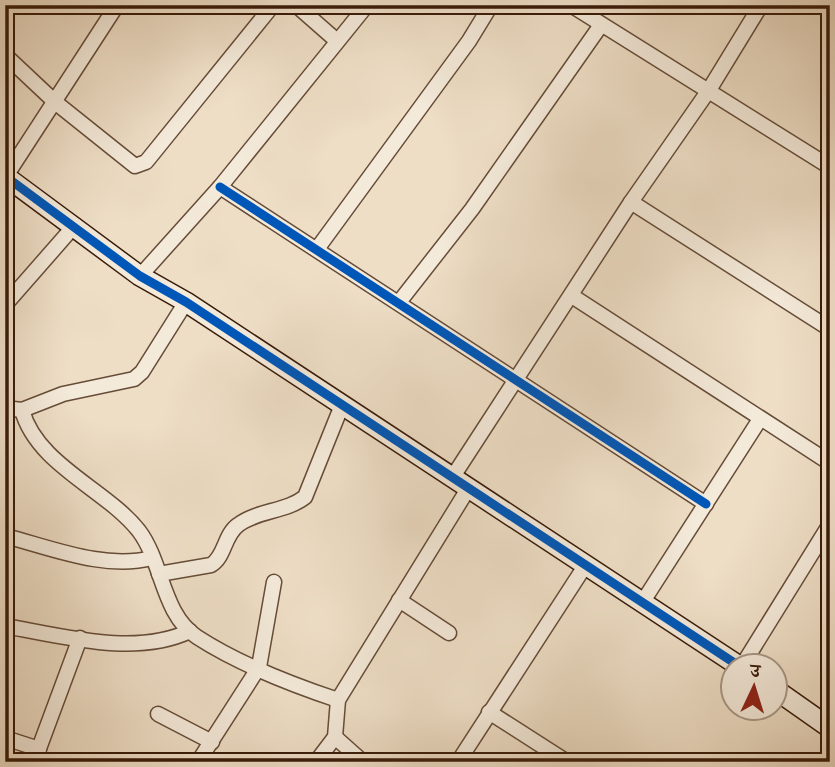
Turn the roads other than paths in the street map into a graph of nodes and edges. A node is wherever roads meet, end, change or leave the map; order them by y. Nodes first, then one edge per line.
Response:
1 (117, 5) edge
2 (274, 5) edge
3 (296, 5) edge
4 (368, 5) edge
5 (491, 5) edge
6 (571, 5) edge
7 (602, 5) edge
8 (761, 5) edge
9 (597, 22) junction
10 (337, 41) junction
11 (5, 55) edge
12 (709, 90) junction
13 (55, 102) junction
14 (828, 162) edge
15 (6, 176) edge
16 (220, 187) junction
17 (631, 202) junction
18 (75, 225) junction
19 (317, 248) junction
20 (140, 276) junction
21 (572, 296) junction
22 (400, 301) junction
23 (186, 302) junction
24 (5, 305) edge
25 (830, 329) edge
26 (517, 381) junction
27 (342, 405) junction
28 (5, 408) edge
29 (22, 410) junction
30 (760, 419) junction
31 (830, 463) edge
32 (460, 483) junction
33 (706, 504) junction
34 (830, 524) edge
35 (5, 536) edge
36 (152, 558) junction
37 (585, 566) junction
38 (159, 575) junction
39 (274, 582) dead end
40 (399, 600) junction
41 (642, 603) junction
42 (5, 626) edge
43 (190, 631) junction
44 (449, 633) dead end
45 (80, 638) junction
46 (750, 652) edge
47 (720, 653) edge
48 (259, 667) junction
49 (338, 700) junction
50 (790, 700) edge
51 (489, 712) junction
52 (158, 714) dead end
53 (830, 728) edge
54 (335, 737) junction
55 (5, 738) edge
56 (212, 742) junction
57 (38, 758) edge
58 (198, 762) edge
59 (316, 762) edge
60 (363, 762) edge
61 (458, 762) edge
62 (567, 762) edge

1 - 13 street
2 - 13 street
3 - 10 street
4 - 10 street
5 - 19 street
6 - 9 street
7 - 9 street
8 - 12 street
9 - 12 street
9 - 22 street
10 - 16 street
11 - 13 street
12 - 14 street
12 - 17 street
13 - 15 street
15 - 18 street
16 - 19 street
16 - 20 street
17 - 21 street
17 - 25 street
18 - 20 street
18 - 24 street
19 - 22 street
20 - 23 street
21 - 26 street
21 - 30 street
22 - 26 street
23 - 27 street
23 - 29 street
26 - 32 street
26 - 33 street
27 - 32 street
27 - 38 street
28 - 29 street
29 - 36 street
30 - 31 street
30 - 33 street
32 - 37 street
32 - 40 street
33 - 41 street
34 - 46 street
35 - 36 street
36 - 38 street
37 - 41 street
37 - 51 street
38 - 43 street
39 - 48 street
40 - 44 street
40 - 49 street
41 - 47 street
42 - 45 street
43 - 45 street
43 - 48 street
45 - 57 street
48 - 49 street
48 - 56 street
49 - 54 street
50 - 53 street
51 - 61 street
51 - 62 street
52 - 56 street
54 - 59 street
54 - 60 street
55 - 57 street
56 - 58 street

